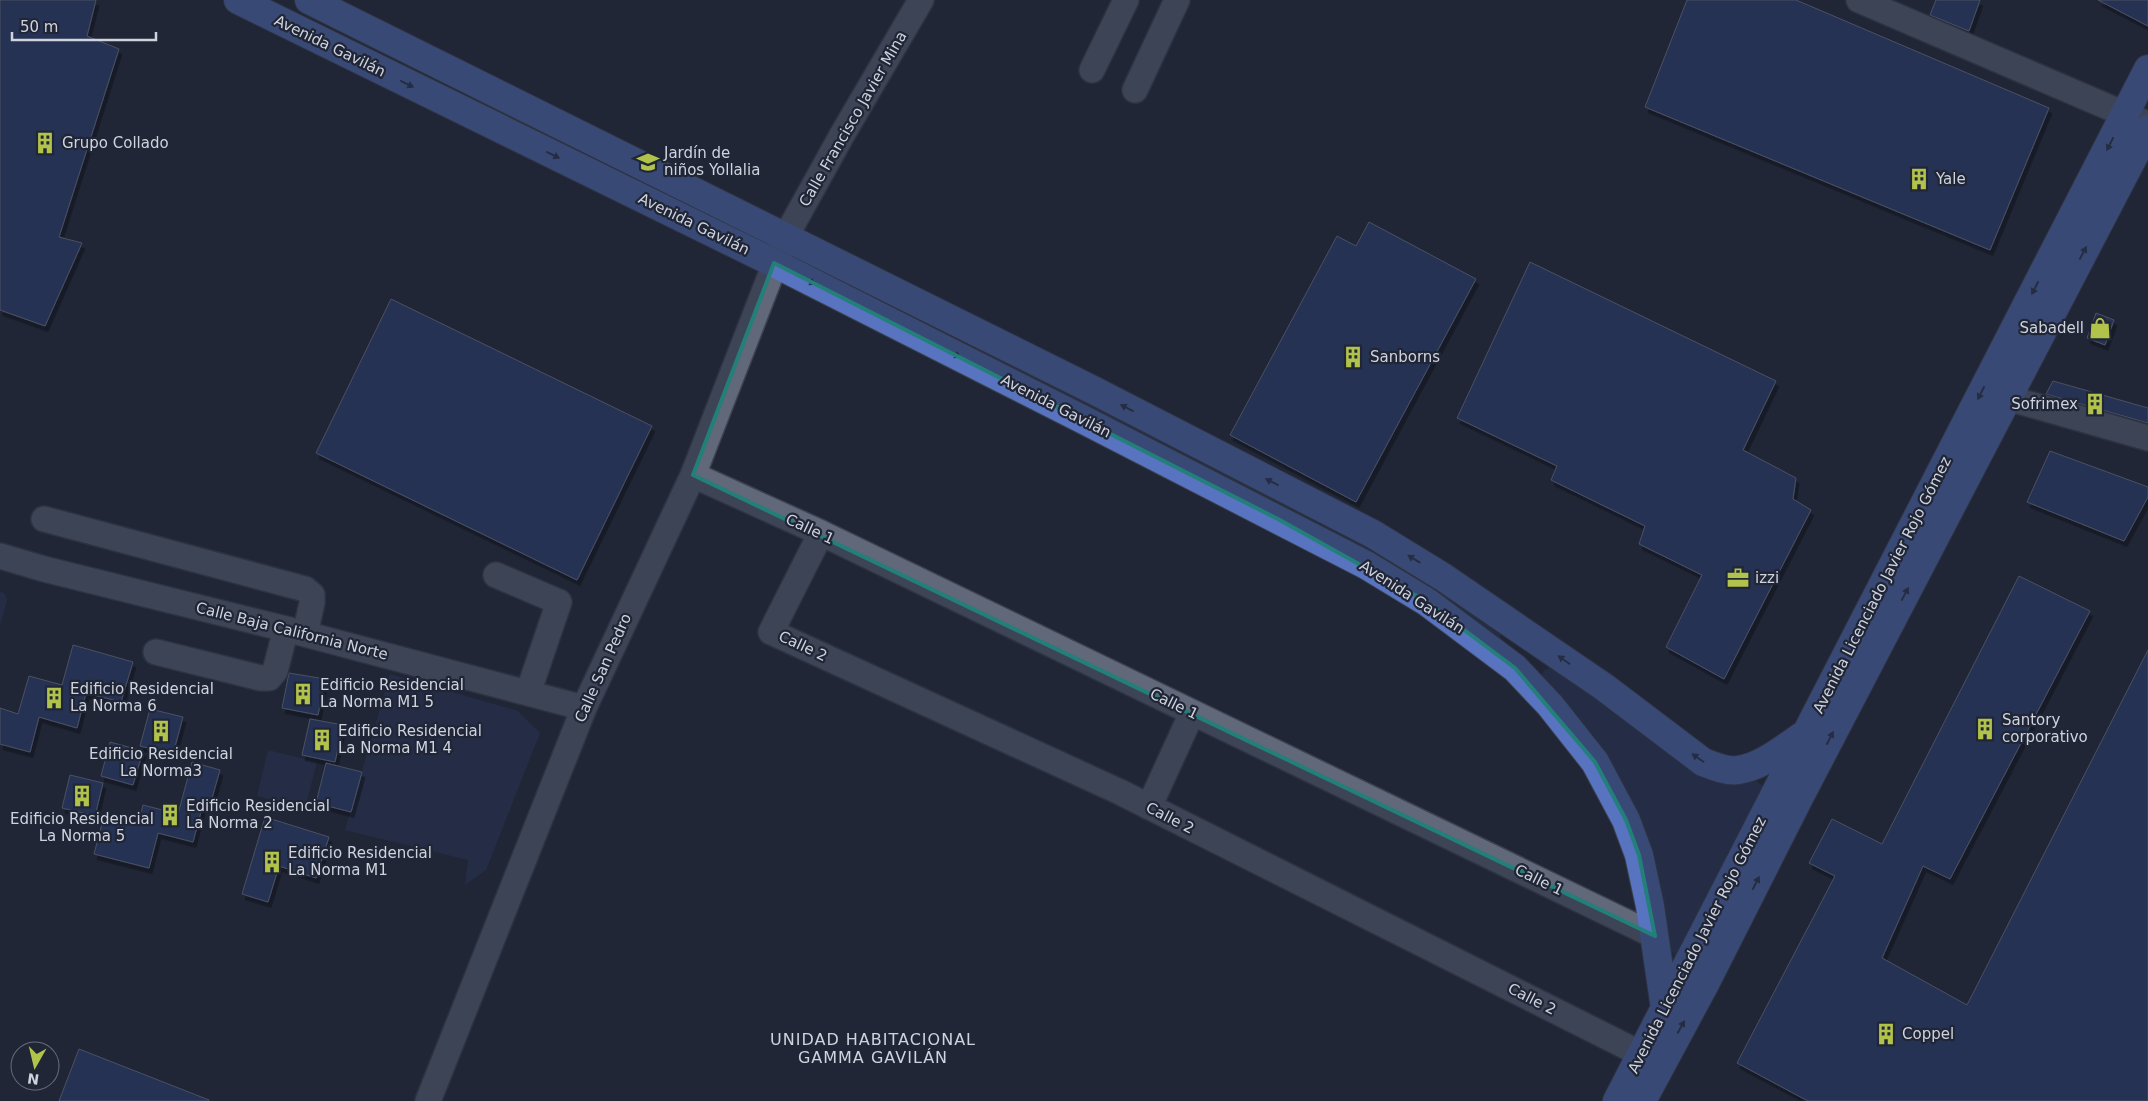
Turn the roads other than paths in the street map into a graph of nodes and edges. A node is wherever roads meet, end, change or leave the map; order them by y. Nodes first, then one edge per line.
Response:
1 (238, 0) edge
2 (309, 0) edge
3 (922, 0) edge
4 (1126, 0) edge
5 (1177, 0) edge
6 (1859, 0) edge
7 (2148, 69) edge
8 (1092, 70) dead end
9 (1135, 90) dead end
10 (2137, 119) edge
11 (2148, 129) edge
12 (786, 238) junction
13 (774, 263) junction
14 (2008, 398) junction
15 (2148, 438) edge
16 (693, 475) junction
17 (44, 519) dead end
18 (820, 533) junction
19 (0, 556) edge
20 (496, 575) dead end
21 (1444, 577) junction
22 (1426, 602) junction
23 (295, 631) junction
24 (1536, 641) junction
25 (156, 652) dead end
26 (1515, 668) junction
27 (528, 693) junction
28 (584, 708) junction
29 (1192, 713) junction
30 (1804, 734) junction
31 (1738, 770) junction
32 (1787, 795) junction
33 (1149, 807) junction
34 (1655, 936) junction
35 (1694, 977) junction
36 (1664, 1009) junction
37 (1651, 1059) junction
38 (428, 1101) edge
39 (1617, 1101) edge
40 (1642, 1101) edge

1 -> 13 main road, Avenida Gavilán
2 - 12 main road, Avenida Gavilán
3 - 12 street, Calle Francisco Javier Mina
4 - 8 street
5 - 9 street
6 - 10 street
7 - 10 main road, Avenida Licenciado Javier Rojo Gómez
10 -> 30 main road, Avenida Licenciado Javier Rojo Gómez
14 -> 11 main road, Avenida Licenciado Javier Rojo Gómez
12 - 13 street, Calle San Pedro
21 -> 12 main road, Avenida Gavilán
13 - 16 street, Calle San Pedro
13 -> 22 main road, Avenida Gavilán
14 - 15 street
32 -> 14 main road, Avenida Licenciado Javier Rojo Gómez
16 - 18 street, Calle 1
16 - 28 street, Calle San Pedro
17 - 23 street
18 - 29 street, Calle 1
18 - 33 street, Calle 2
19 - 23 street, Calle Baja California Norte
20 - 27 street
21 - 22 main road
21 - 24 main road, Avenida Gavilán
22 - 26 main road, Avenida Gavilán
23 - 25 street
23 - 27 street, Calle Baja California Norte
24 - 26 main road
31 -> 24 main road, Avenida Gavilán
26 - 34 main road, Avenida Gavilán
27 - 28 street, Calle Baja California Norte
28 - 38 street, Calle San Pedro
29 - 33 street
29 - 34 street, Calle 1
30 - 31 main road
30 - 32 main road, Avenida Licenciado Javier Rojo Gómez
31 - 32 main road
32 - 35 main road, Avenida Licenciado Javier Rojo Gómez
33 - 37 street, Calle 2
34 - 36 main road, Avenida Gavilán
35 - 36 main road, Avenida Licenciado Javier Rojo Gómez
37 -> 35 main road, Avenida Licenciado Javier Rojo Gómez
36 - 37 main road, Avenida Licenciado Javier Rojo Gómez
37 - 39 main road, Avenida Licenciado Javier Rojo Gómez
37 - 40 main road, Avenida Licenciado Javier Rojo Gómez

